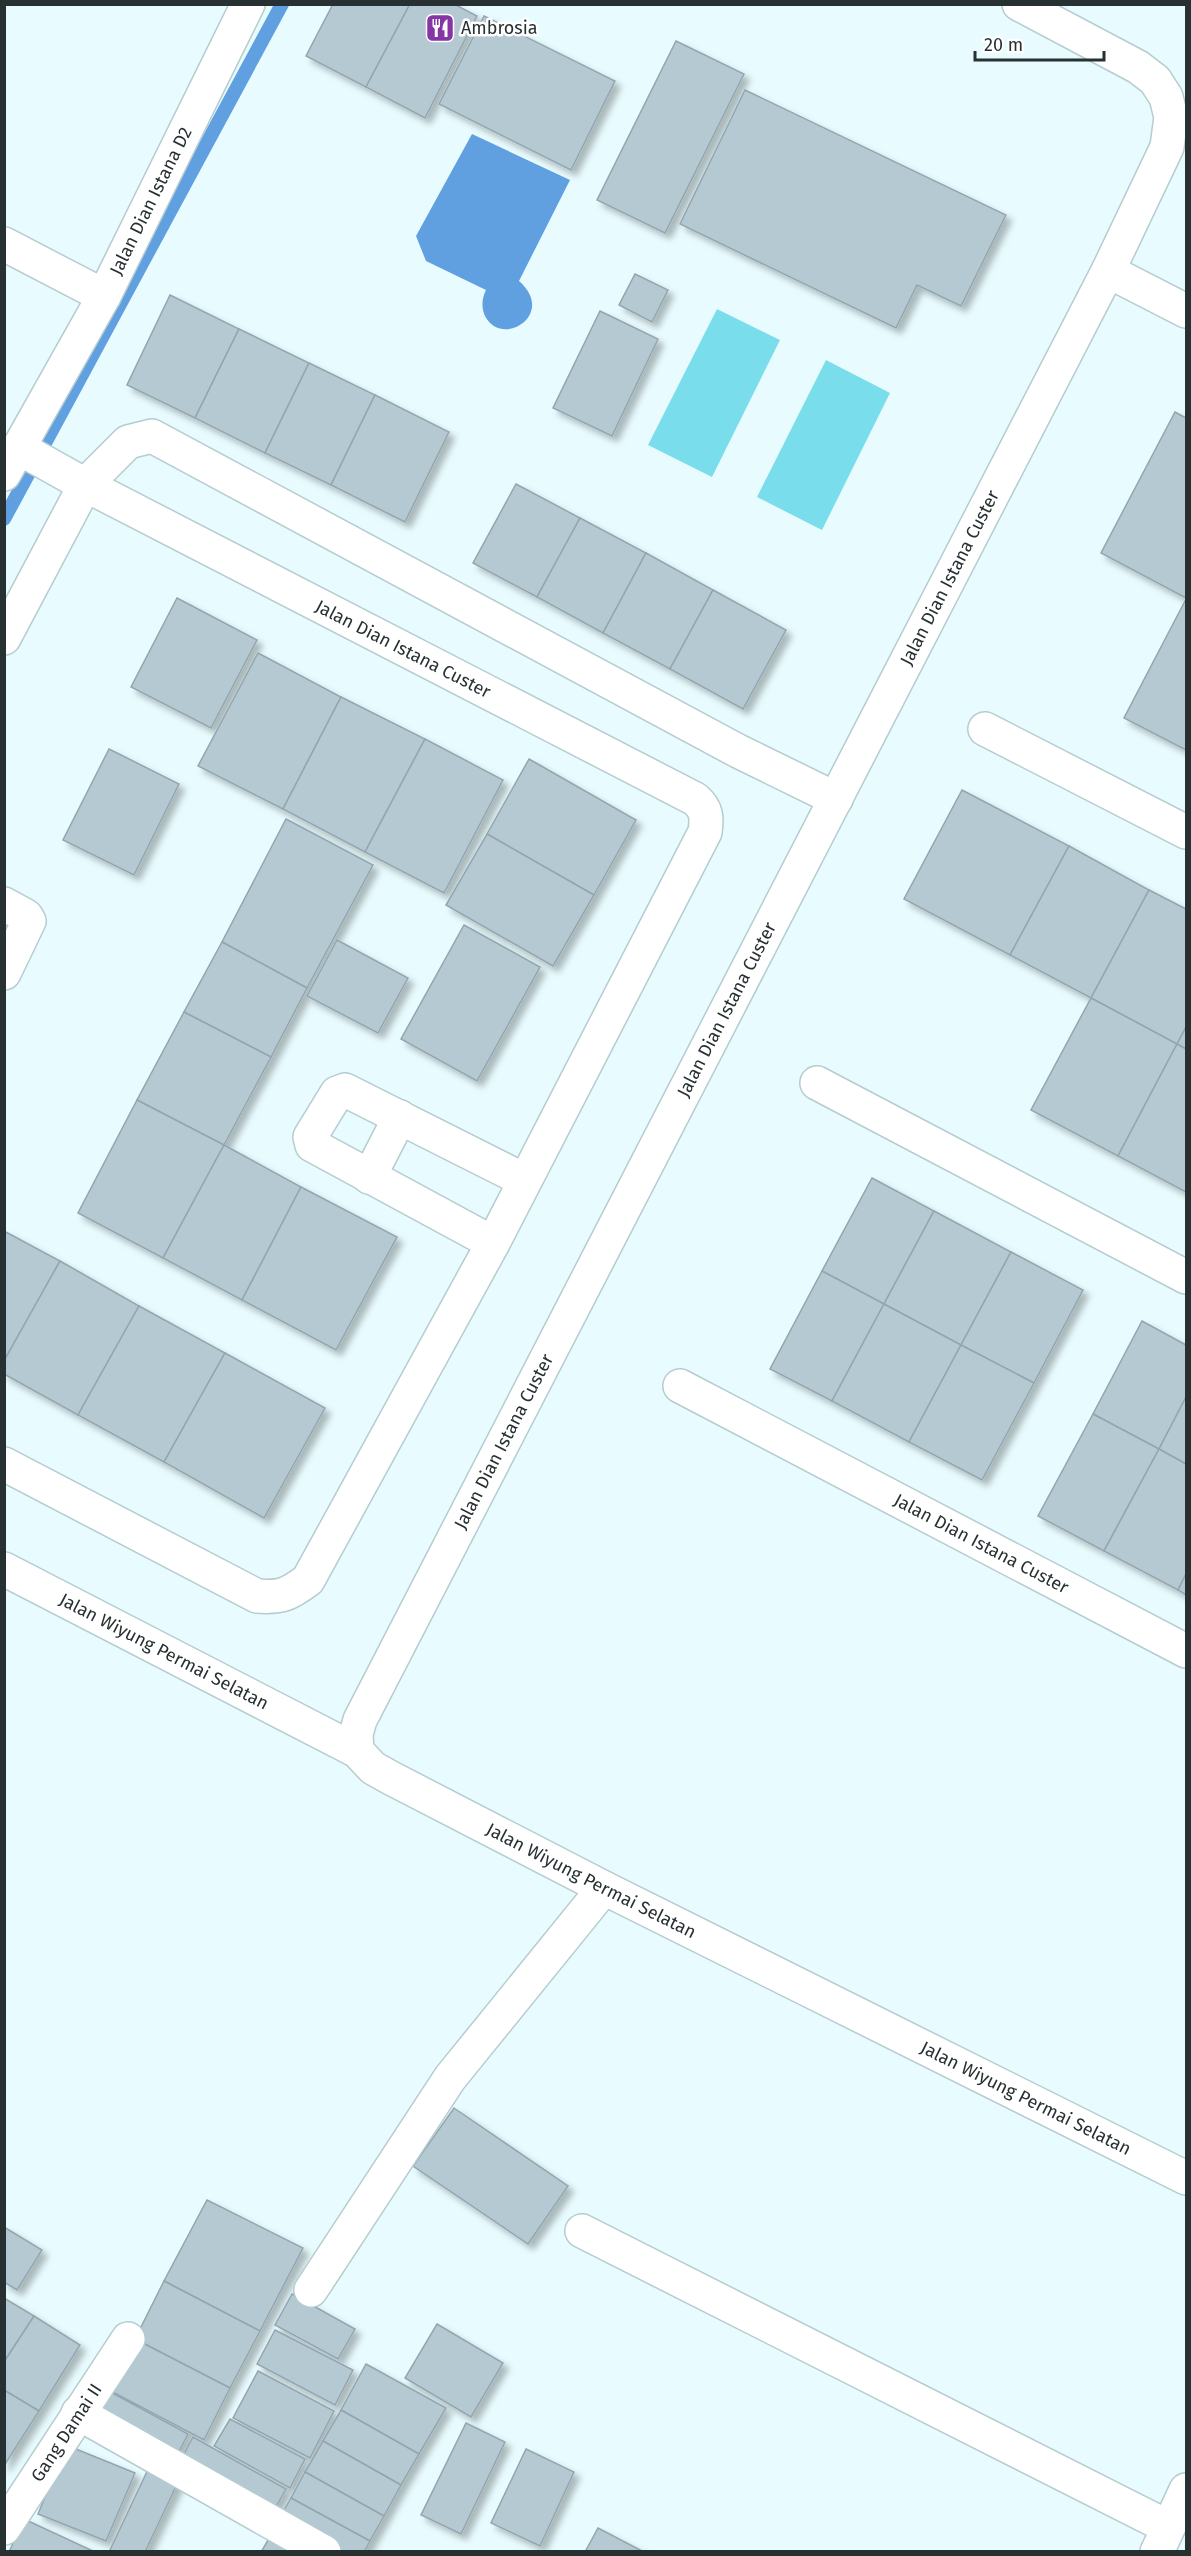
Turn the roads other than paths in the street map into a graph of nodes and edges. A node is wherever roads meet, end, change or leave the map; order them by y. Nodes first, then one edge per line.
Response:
1 (248, 4) edge
2 (1019, 4) edge
3 (4, 244) edge
4 (1108, 271) junction
5 (104, 296) junction
6 (1186, 311) edge
7 (18, 459) edge
8 (81, 483) junction
9 (4, 638) edge
10 (985, 729) dead end
11 (836, 799) junction
12 (1186, 832) edge
13 (4, 904) edge
14 (4, 973) edge
15 (817, 1083) dead end
16 (400, 1117) junction
17 (369, 1177) junction
18 (524, 1180) junction
19 (493, 1243) junction
20 (1186, 1277) edge
21 (680, 1386) dead end
22 (4, 1464) edge
23 (4, 1569) edge
24 (1186, 1651) edge
25 (357, 1751) junction
26 (604, 1887) junction
27 (1186, 2178) edge
28 (582, 2231) dead end
29 (311, 2290) dead end
30 (128, 2338) dead end
31 (78, 2413) junction
32 (1186, 2490) edge
33 (4, 2528) edge
34 (1162, 2540) edge
35 (324, 2552) edge

1 - 5 street, Jalan Dian Istana D2
2 - 4 street, Jalan Dian Istana Custer
3 - 5 street, Jalan Dian Istana D2
4 - 6 street
4 - 11 street, Jalan Dian Istana Custer
5 - 7 street
7 - 8 street, Jalan Dian Istana Custer
8 - 9 street
8 - 11 street
8 - 18 street, Jalan Dian Istana Custer
10 - 12 street
11 - 25 street, Jalan Dian Istana Custer
13 - 14 street
15 - 20 street
16 - 17 street
16 - 17 street
16 - 18 street
17 - 19 street
18 - 19 street, Jalan Dian Istana Custer
19 - 22 street, Jalan Dian Istana Custer
21 - 24 street, Jalan Dian Istana Custer
23 - 25 street, Jalan Wiyung Permai Selatan
25 - 26 street, Jalan Wiyung Permai Selatan
26 - 27 street, Jalan Wiyung Permai Selatan
26 - 29 street
28 - 34 street
30 - 31 street, Gang Damai II
31 - 33 street, Gang Damai II
31 - 35 street
32 - 34 street

